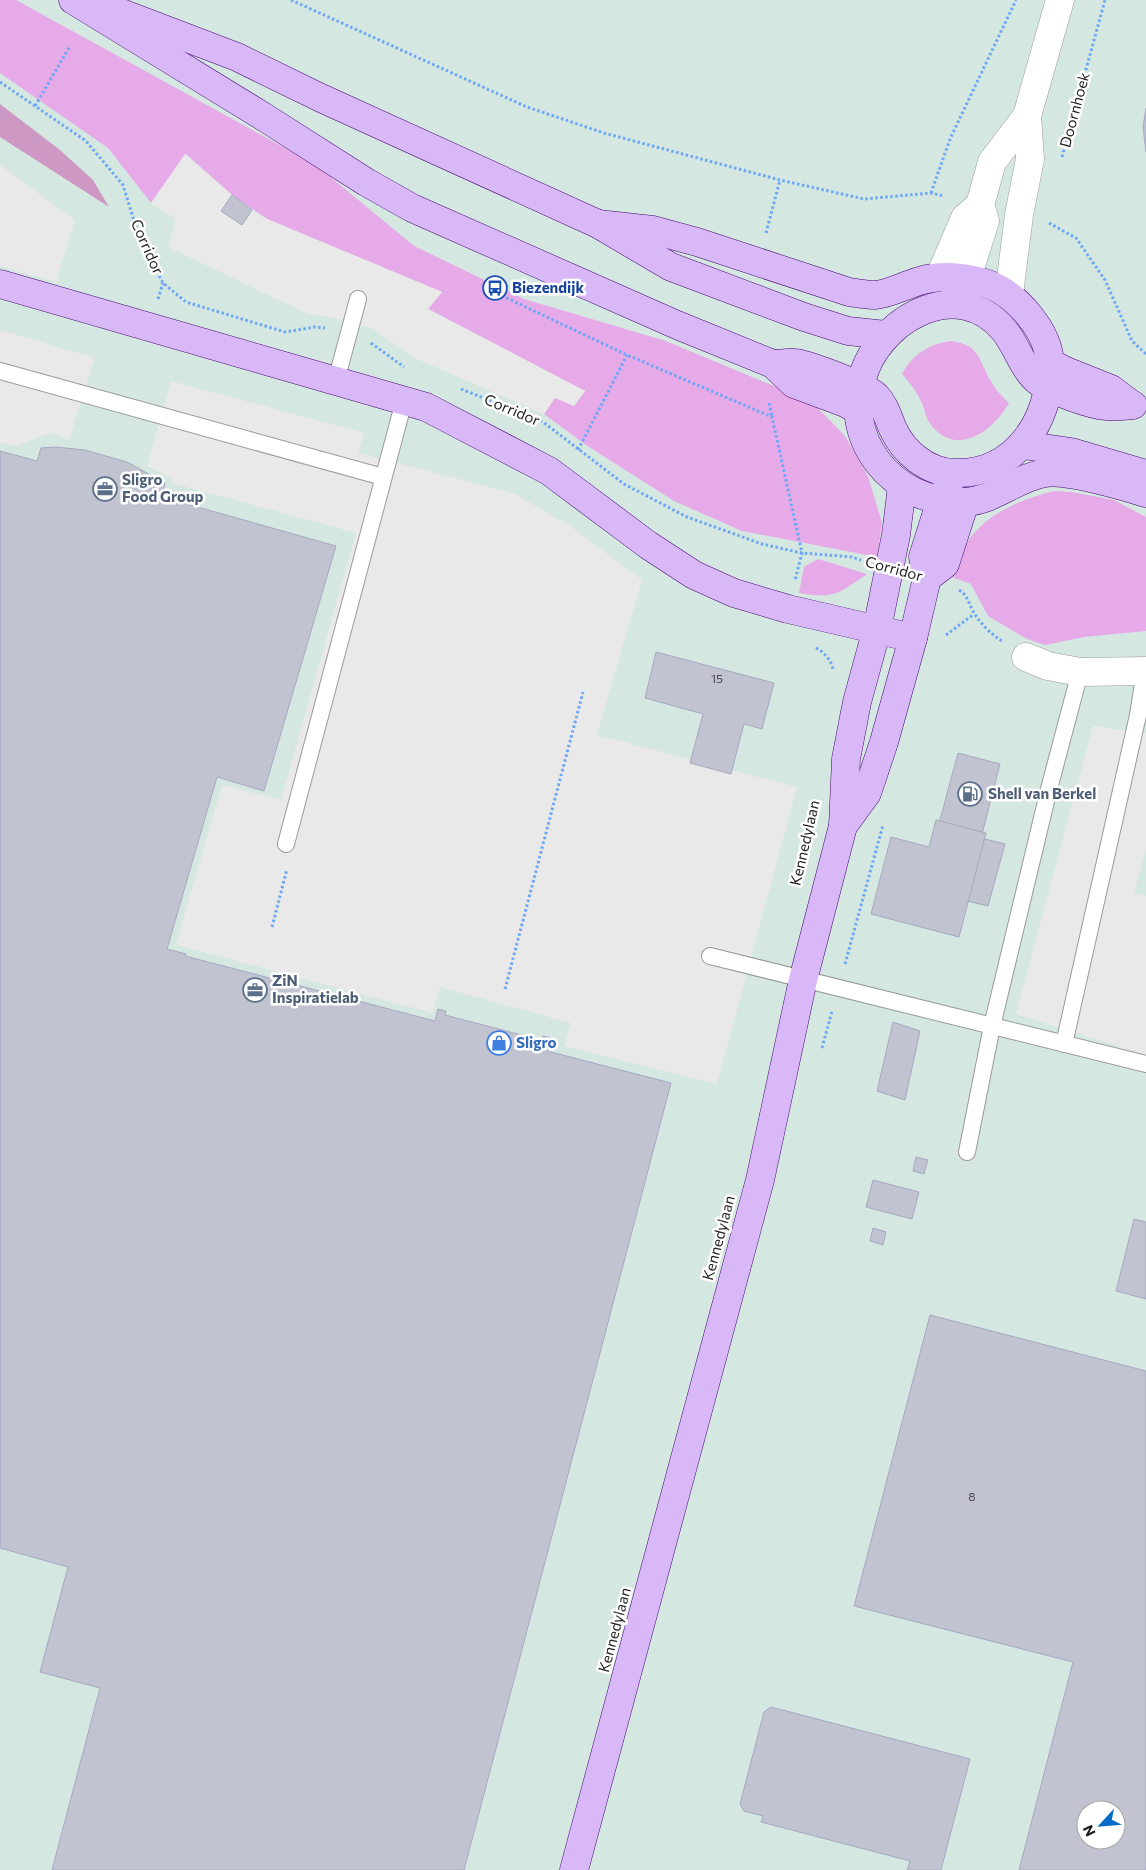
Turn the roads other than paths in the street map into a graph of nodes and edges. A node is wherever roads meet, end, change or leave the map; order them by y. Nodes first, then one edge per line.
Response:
1 (73, 0) edge
2 (89, 0) edge
3 (1060, 0) edge
4 (1027, 116) junction
5 (598, 224) junction
6 (953, 277) junction
7 (0, 284) edge
8 (1010, 294) junction
9 (358, 299) dead end
10 (955, 304) junction
11 (886, 335) junction
12 (0, 371) edge
13 (1049, 375) junction
14 (336, 381) junction
15 (859, 398) junction
16 (404, 401) junction
17 (1140, 408) edge
18 (1023, 445) junction
19 (955, 473) junction
20 (1146, 474) edge
21 (383, 477) junction
22 (902, 486) junction
23 (1146, 493) edge
24 (953, 501) junction
25 (877, 629) junction
26 (913, 638) junction
27 (1026, 657) road end
28 (1146, 671) edge
29 (1080, 672) junction
30 (1142, 714) edge
31 (843, 826) junction
32 (286, 844) dead end
33 (710, 956) dead end
34 (803, 980) junction
35 (992, 1026) junction
36 (1064, 1044) junction
37 (1146, 1064) edge
38 (967, 1152) dead end
39 (574, 1870) edge

1 - 15 main road
2 - 5 main road
3 - 4 street
4 - 6 street
4 - 8 street
5 - 6 main road
5 - 11 main road
6 - 8 main road
6 - 10 main road
7 - 14 main road
8 - 13 main road
9 - 14 lane
10 - 11 main road
10 - 13 main road
11 - 15 main road
12 - 21 lane
13 - 17 main road
13 - 18 main road
14 - 16 main road
15 - 19 main road
15 - 22 main road
16 - 21 lane
16 - 25 main road
18 - 19 main road
18 - 20 main road
19 - 24 main road
21 - 32 lane
22 - 24 main road
22 - 25 main road, Kennedylaan
23 - 24 main road
24 - 26 main road, Kennedylaan
25 - 26 main road
25 - 31 main road, Kennedylaan
26 - 31 main road, Kennedylaan
27 - 29 street
28 - 29 street
28 - 30 lane
29 - 35 lane
30 - 36 lane
31 - 34 main road, Kennedylaan
33 - 34 lane
34 - 35 lane
34 - 39 main road, Kennedylaan
35 - 36 lane
35 - 38 lane
36 - 37 lane

